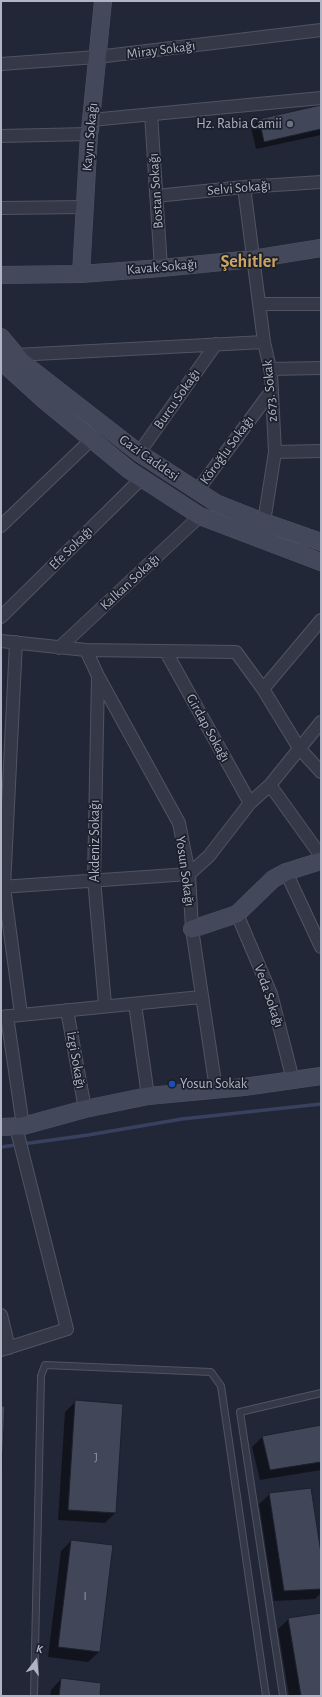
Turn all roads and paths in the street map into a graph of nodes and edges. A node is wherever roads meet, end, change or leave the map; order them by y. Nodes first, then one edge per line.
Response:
1 (102, 1) edge
2 (321, 30) edge
3 (97, 57) junction
4 (1, 64) edge
5 (321, 98) edge
6 (151, 114) junction
7 (90, 127) junction
8 (1, 136) edge
9 (321, 182) edge
10 (244, 187) junction
11 (156, 196) junction
12 (85, 207) junction
13 (1, 208) edge
14 (321, 248) edge
15 (252, 259) junction
16 (161, 268) junction
17 (81, 274) junction
18 (1, 275) edge
19 (259, 304) junction
20 (321, 304) edge
21 (1, 337) edge
22 (264, 342) junction
23 (216, 344) junction
24 (6, 365) edge
25 (321, 368) edge
26 (270, 369) junction
27 (272, 390) junction
28 (92, 439) junction
29 (321, 451) edge
30 (275, 452) junction
31 (139, 453) junction
32 (142, 478) junction
33 (197, 491) junction
34 (200, 516) junction
35 (264, 522) junction
36 (1, 526) edge
37 (321, 542) edge
38 (321, 562) edge
39 (1, 617) edge
40 (321, 620) edge
41 (1, 641) edge
42 (16, 642) junction
43 (59, 648) junction
44 (86, 650) junction
45 (166, 652) junction
46 (98, 676) junction
47 (263, 689) junction
48 (321, 722) edge
49 (299, 748) junction
50 (321, 772) edge
51 (270, 785) junction
52 (250, 803) junction
53 (321, 856) edge
54 (321, 861) edge
55 (286, 872) junction
56 (189, 874) junction
57 (94, 879) junction
58 (3, 887) edge
59 (237, 914) junction
60 (192, 929) junction
61 (321, 947) edge
62 (201, 997) junction
63 (135, 1004) junction
64 (105, 1005) junction
65 (67, 1010) junction
66 (20, 1014) junction
67 (4, 1016) edge
68 (321, 1076) edge
69 (293, 1080) junction
70 (216, 1089) junction
71 (148, 1096) junction
72 (85, 1109) junction
73 (14, 1128) edge
74 (1, 1315) edge
75 (5, 1349) edge
76 (321, 1393) edge
77 (34, 1696) edge
78 (266, 1696) edge
79 (283, 1696) edge

1 - 3 street, Kayın Sokağı
2 - 3 street, Miray Sokağı
3 - 4 street, Miray Sokağı
3 - 7 street, Kayın Sokağı
5 - 6 street
6 - 7 street
6 - 11 street, Bostan Sokağı
7 - 8 street
7 - 12 street, Kayın Sokağı
9 - 10 street, Selvi Sokağı
10 - 11 street, Selvi Sokağı
10 - 15 street, 2673. Sokak
11 - 16 street, Bostan Sokağı
12 - 13 street
12 - 17 street, Kayın Sokağı
14 - 15 street, Kavak Sokağı
15 - 16 street, Kavak Sokağı
15 - 19 street, 2673. Sokak
16 - 17 street, Kavak Sokağı
17 - 18 street, Kavak Sokağı
19 - 20 street
19 - 22 street, 2673. Sokak
21 - 24 street, Gazi Caddesi
22 - 23 street
22 - 26 street, 2673. Sokak
23 - 24 street
23 - 31 street, Burcu Sokağı
24 - 28 street, Gazi Caddesi
24 - 31 street, Gazi Caddesi
25 - 26 street
26 - 27 street, 2673. Sokak
27 - 30 street, 2673. Sokak
27 - 33 street, Köroğlu Sokağı
28 - 32 street, Gazi Caddesi
28 - 36 street
29 - 30 street
30 - 35 street, 2673. Sokak
31 - 33 street, Gazi Caddesi
32 - 34 street, Gazi Caddesi
32 - 39 street, Efe Sokağı
33 - 35 street, Gazi Caddesi
34 - 38 street, Gazi Caddesi
34 - 43 street, Kalkan Sokağı
35 - 37 street, Gazi Caddesi
40 - 47 street
41 - 42 street
42 - 43 street
42 - 58 street
43 - 44 street
44 - 45 street
44 - 46 street, Yosun Sokağı
45 - 47 street
45 - 52 street, Girdap Sokağı
46 - 56 street, Yosun Sokağı
46 - 57 street, Akdeniz Sokağı
47 - 49 street
48 - 49 street
49 - 50 street
49 - 51 street
51 - 52 street
51 - 53 street
52 - 56 street
54 - 55 street
55 - 59 street
55 - 61 street
56 - 57 street
56 - 60 street, Yosun Sokağı
57 - 58 street
57 - 64 street, Akdeniz Sokağı
58 - 66 street
59 - 60 street
59 - 69 street, Veda Sokağı
60 - 62 street, Yosun Sokağı
62 - 63 street
62 - 70 street, Yosun Sokağı
63 - 64 street
63 - 71 street
64 - 65 street
65 - 66 street
65 - 72 street, İzgi Sokağı
66 - 67 street
67 - 73 street
68 - 69 street
69 - 70 street
70 - 71 street
71 - 72 street
72 - 73 street
73 - 75 street
74 - 75 street
76 - 79 lane
77 - 78 lane

